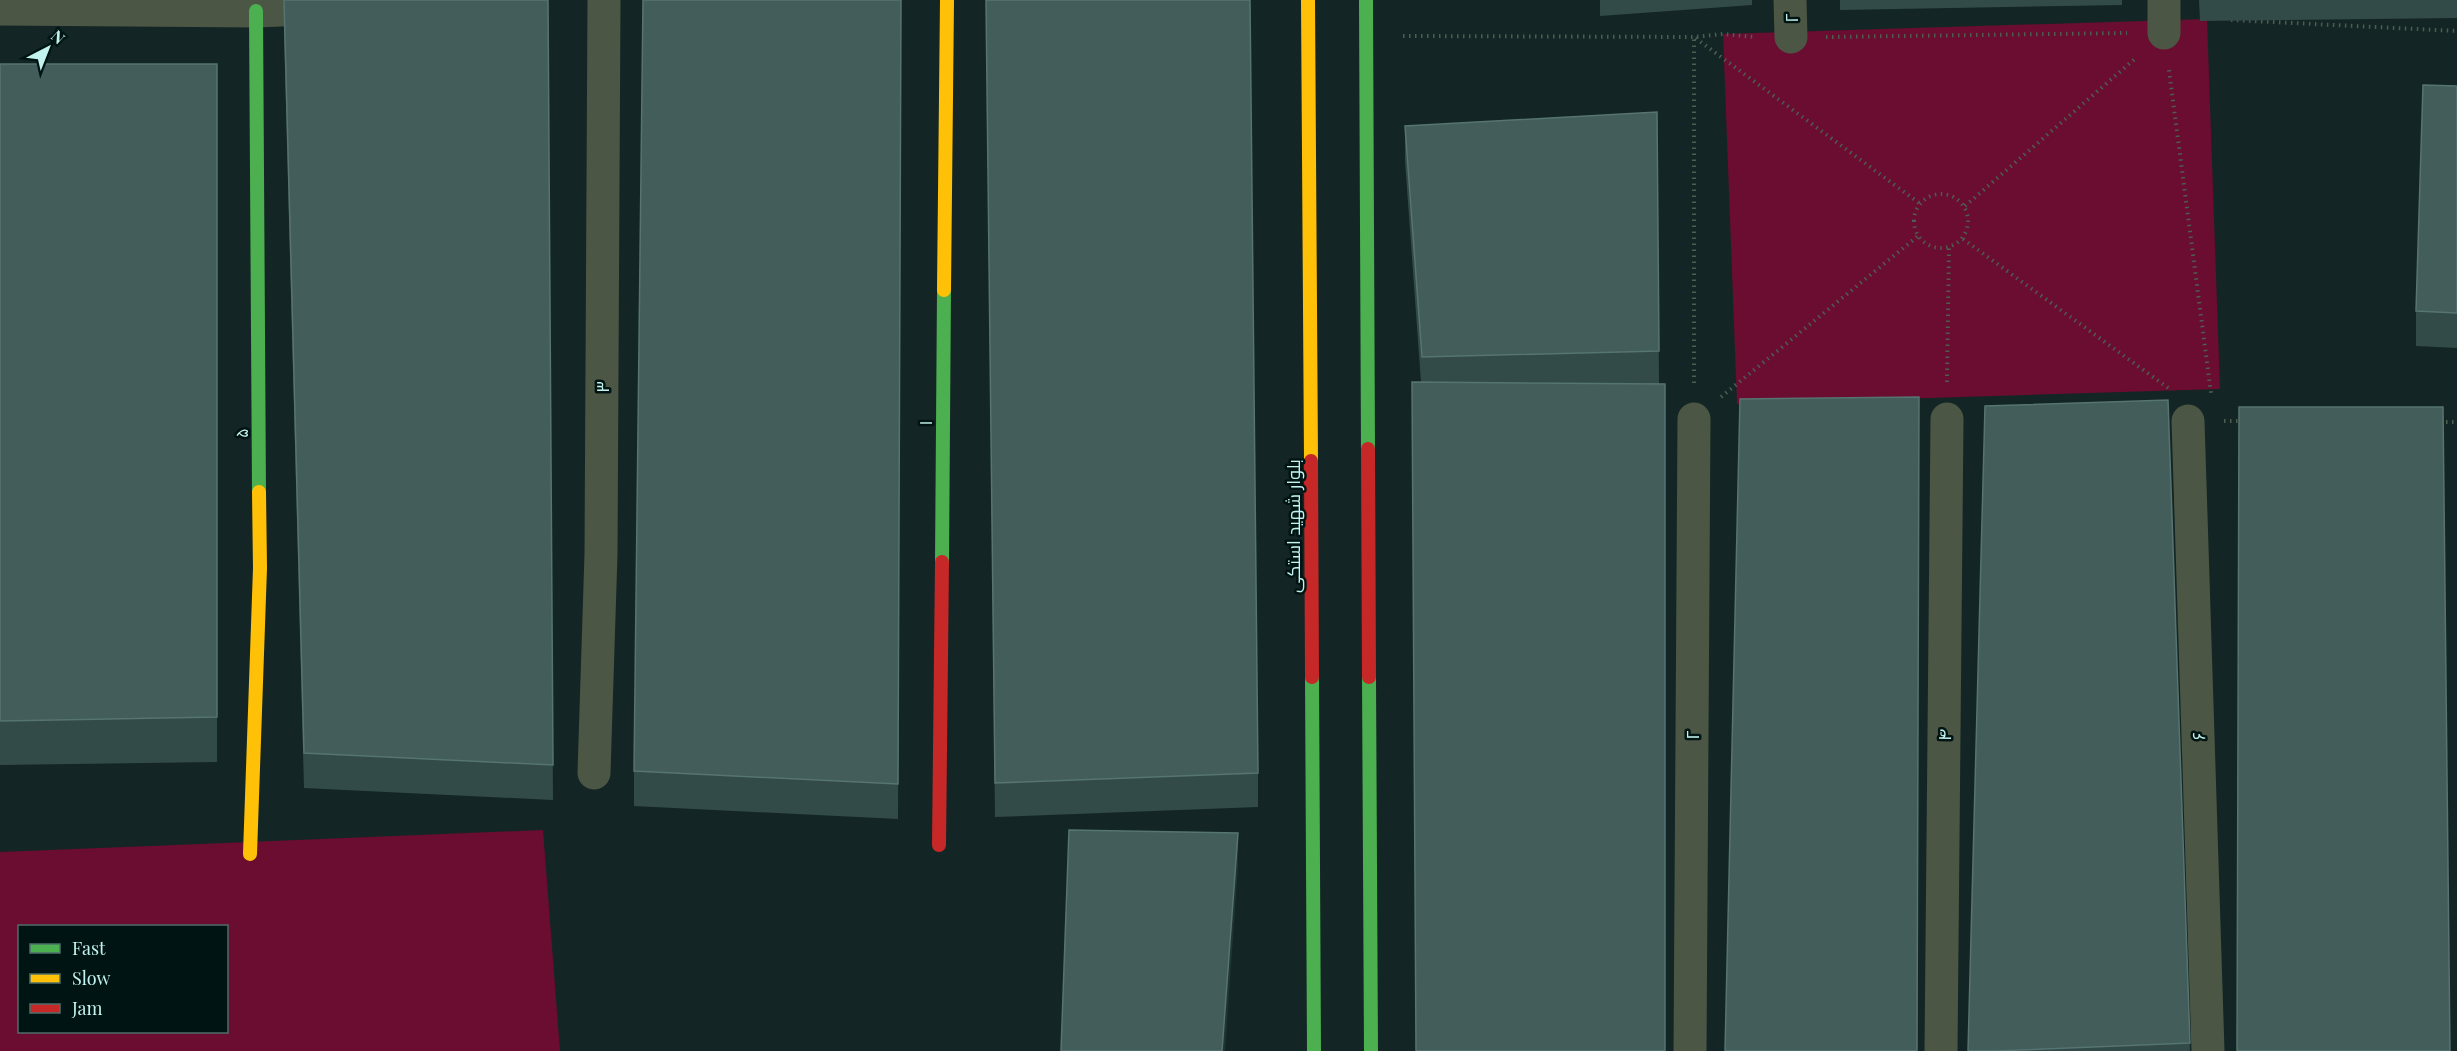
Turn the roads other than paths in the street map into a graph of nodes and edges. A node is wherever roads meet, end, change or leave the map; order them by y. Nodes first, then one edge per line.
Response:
1 (604, 0) edge
2 (947, 0) edge
3 (1308, 0) edge
4 (1366, 0) edge
5 (1790, 0) edge
6 (2164, 0) edge
7 (360, 7) edge
8 (0, 9) edge
9 (256, 11) junction
10 (2164, 33) road end
11 (1791, 37) road end
12 (2182, 407) road end
13 (1694, 419) road end
14 (1947, 420) road end
15 (594, 773) dead end
16 (939, 845) dead end
17 (250, 854) dead end
18 (1314, 1051) edge
19 (1371, 1051) edge
20 (1690, 1051) edge
21 (1941, 1051) edge
22 (2208, 1051) edge

1 - 15 street, ۳
2 - 16 main road, ۱
3 - 18 main road, بلوار شهید استکی
4 - 19 main road
5 - 11 street, ۲
6 - 10 street
7 - 9 street
8 - 9 street
9 - 17 main road, ۵
12 - 22 street, ۶
13 - 20 street, ۲
14 - 21 street, ۴

